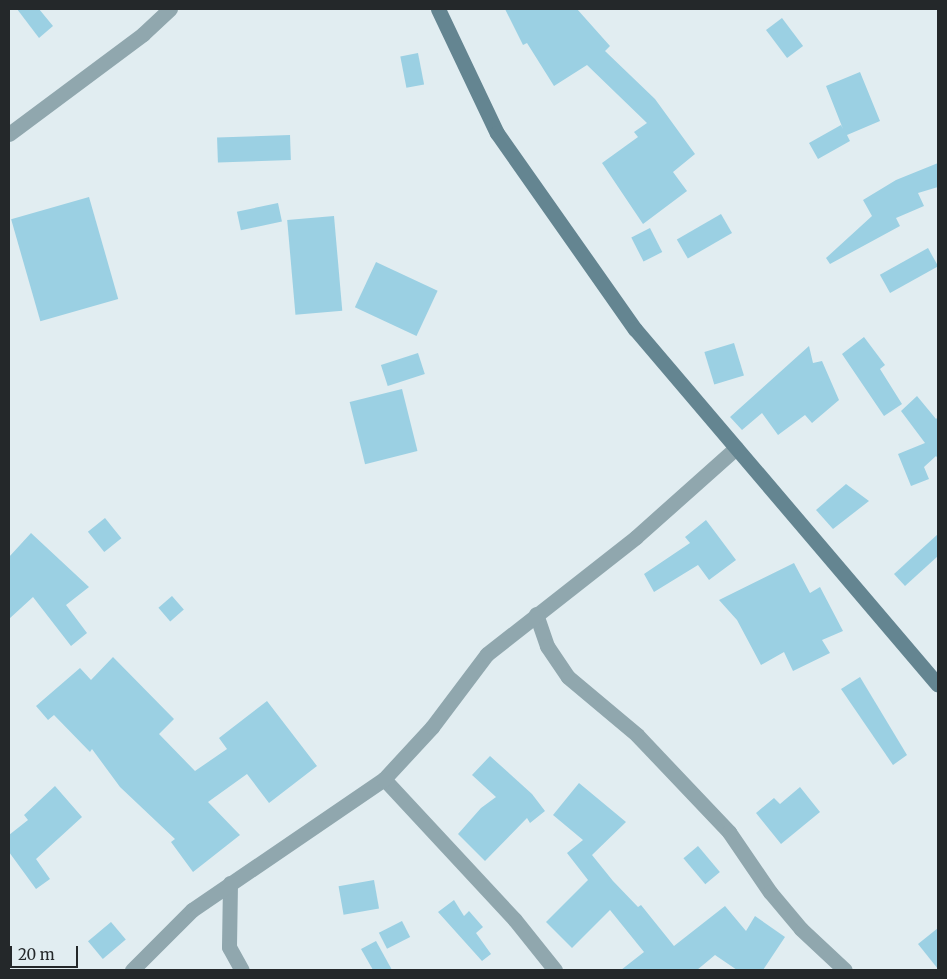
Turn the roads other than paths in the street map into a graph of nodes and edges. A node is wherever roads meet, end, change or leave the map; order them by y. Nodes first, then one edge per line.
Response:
1 (170, 9) edge
2 (438, 9) edge
3 (9, 134) edge
4 (736, 448) junction
5 (536, 614) junction
6 (938, 685) edge
7 (384, 779) junction
8 (230, 884) junction
9 (132, 970) edge
10 (242, 970) edge
11 (555, 970) edge
12 (846, 970) edge

1 - 3 street
2 - 4 street
4 - 5 street
4 - 6 street
5 - 7 street
5 - 12 street
7 - 8 street
7 - 11 street
8 - 9 street
8 - 10 street

